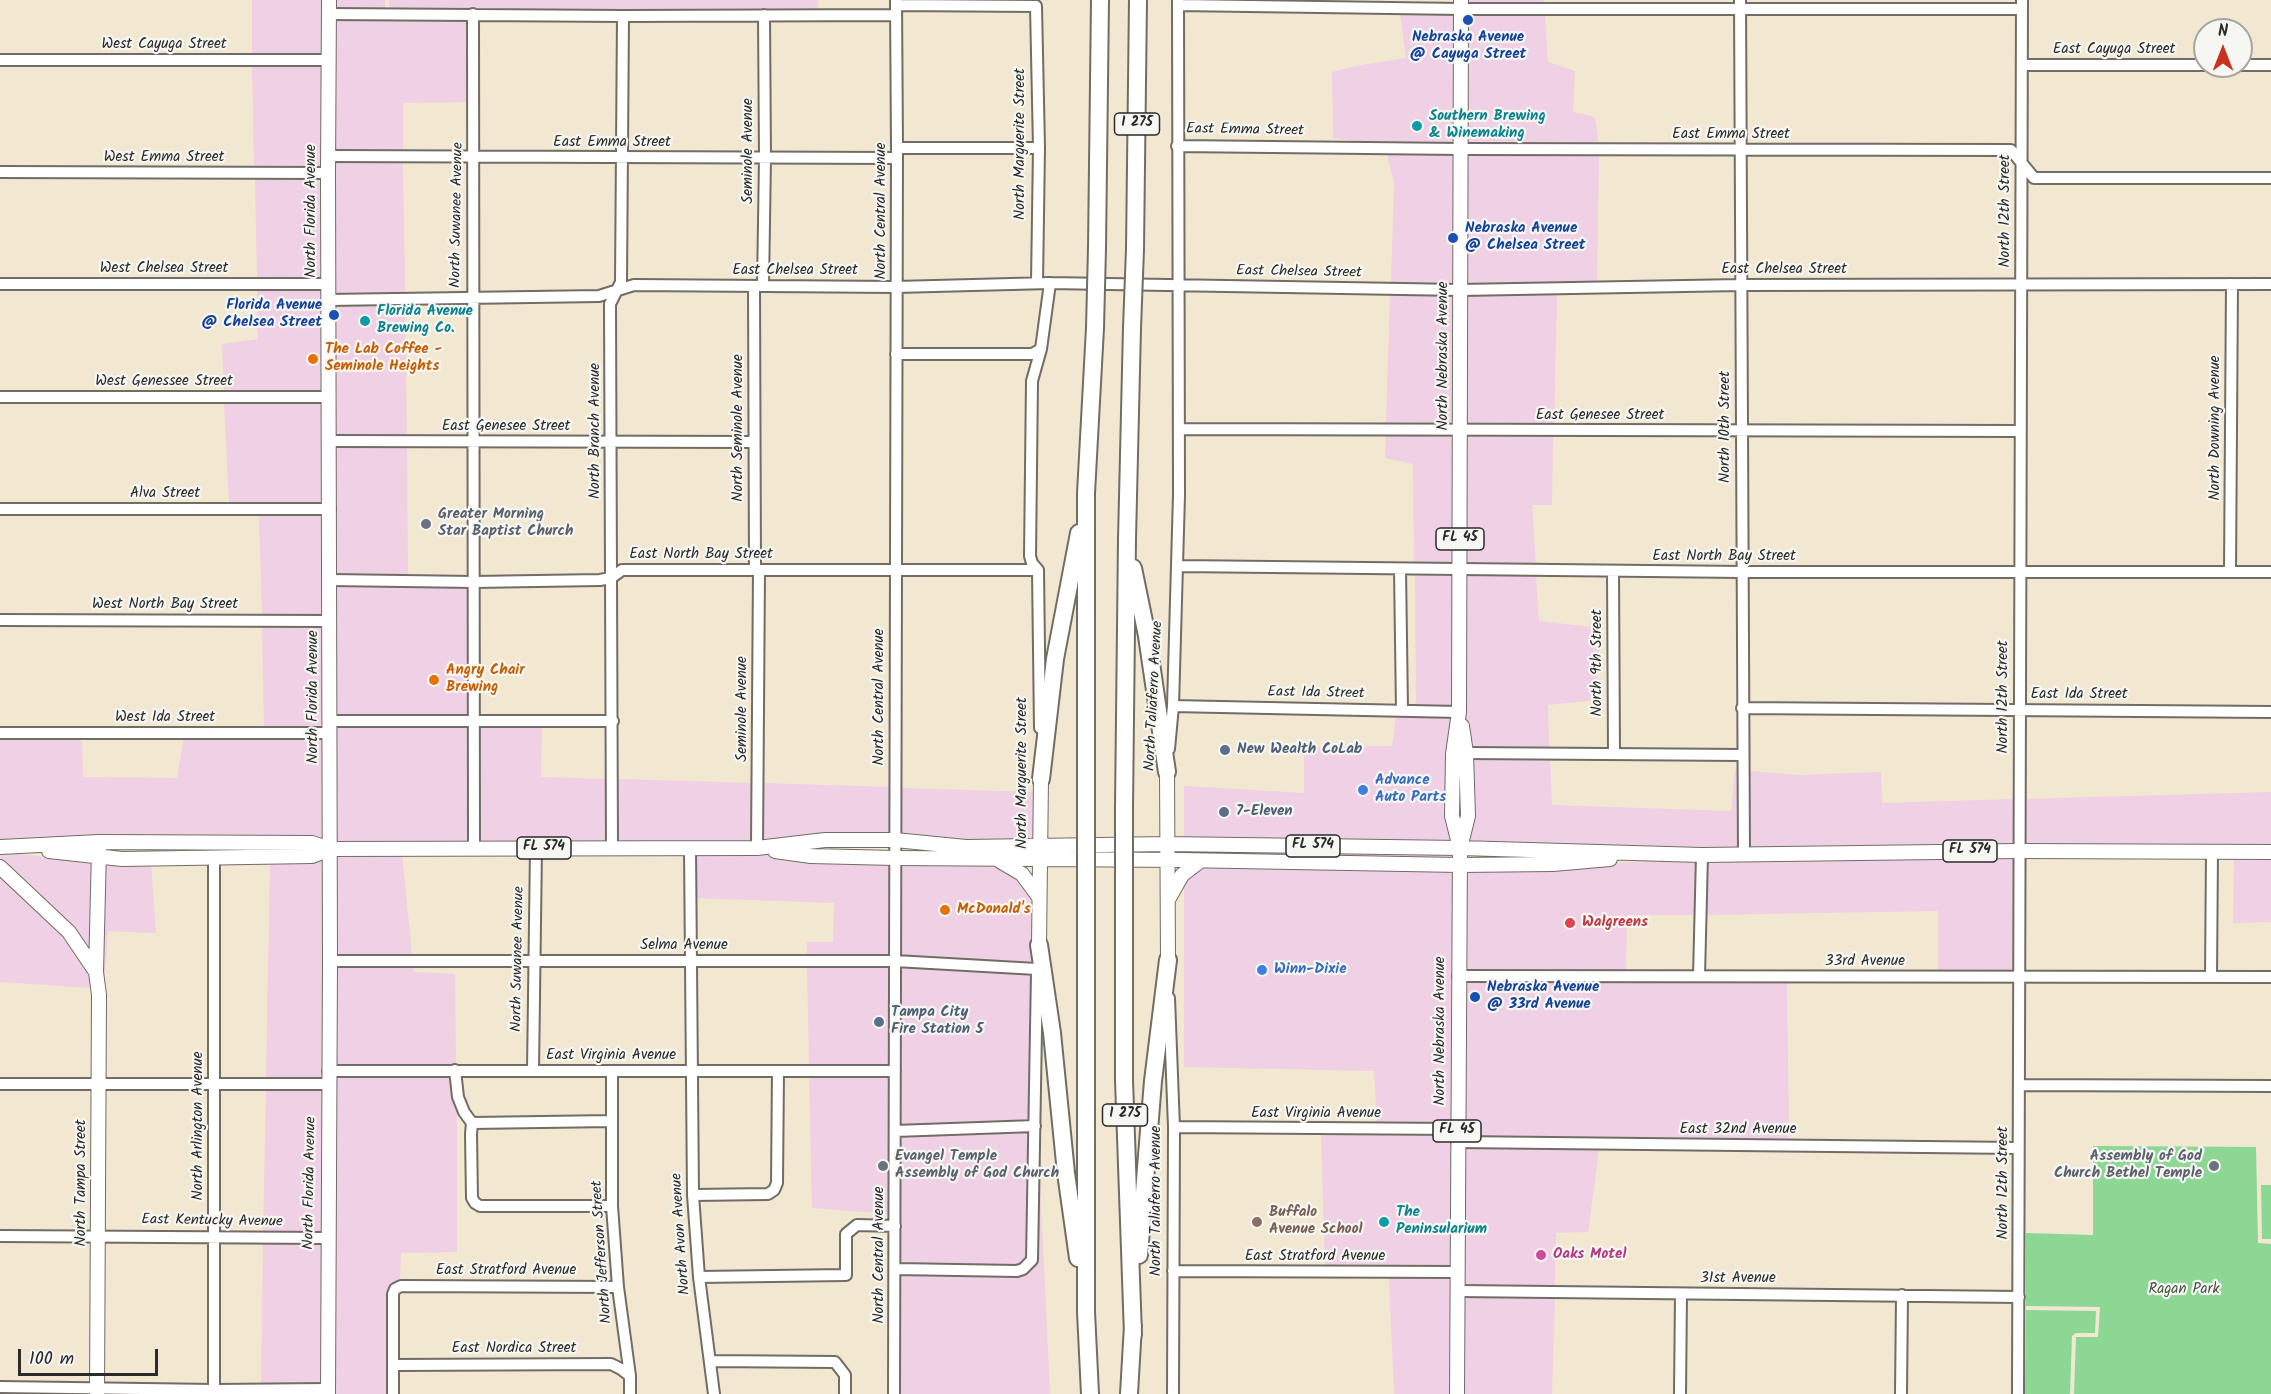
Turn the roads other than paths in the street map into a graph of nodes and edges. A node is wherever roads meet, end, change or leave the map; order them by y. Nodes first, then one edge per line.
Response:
1 (1100, 0) edge
2 (1138, 0) edge
3 (1178, 3) edge
4 (1740, 4) edge
5 (2022, 4) edge
6 (1461, 5) edge
7 (329, 7) edge
8 (896, 7) edge
9 (473, 14) junction
10 (764, 15) junction
11 (623, 16) junction
12 (0, 60) edge
13 (329, 60) junction
14 (2022, 64) junction
15 (2193, 65) edge
16 (2253, 65) edge
17 (2271, 65) edge
18 (1177, 146) junction
19 (1040, 148) junction
20 (1461, 149) junction
21 (1741, 150) junction
22 (897, 153) junction
23 (328, 156) junction
24 (474, 157) junction
25 (622, 158) junction
26 (765, 158) junction
27 (2021, 161) junction
28 (0, 172) edge
29 (328, 174) junction
30 (2271, 178) edge
31 (1037, 283) junction
32 (1050, 283) junction
33 (0, 284) edge
34 (328, 284) junction
35 (2021, 284) junction
36 (2232, 284) junction
37 (2271, 284) edge
38 (1741, 285) junction
39 (758, 286) junction
40 (1178, 286) junction
41 (896, 287) junction
42 (1460, 290) junction
43 (616, 291) junction
44 (472, 298) junction
45 (328, 300) junction
46 (1041, 349) junction
47 (896, 354) junction
48 (1018, 354) junction
49 (1032, 381) junction
50 (0, 397) edge
51 (329, 397) junction
52 (1179, 429) junction
53 (1460, 431) junction
54 (1742, 431) junction
55 (2020, 431) junction
56 (329, 441) junction
57 (611, 441) junction
58 (474, 442) junction
59 (754, 442) junction
60 (1086, 494) junction
61 (0, 509) edge
62 (330, 509) junction
63 (1127, 539) junction
64 (1178, 566) junction
65 (1400, 569) junction
66 (757, 570) junction
67 (895, 570) junction
68 (1038, 570) junction
69 (1460, 570) junction
70 (1613, 571) junction
71 (1742, 572) junction
72 (2020, 572) junction
73 (2230, 572) junction
74 (2271, 572) edge
75 (611, 578) junction
76 (330, 580) junction
77 (474, 582) junction
78 (0, 620) edge
79 (330, 621) junction
80 (1173, 706) junction
81 (1742, 708) junction
82 (1401, 710) junction
83 (2019, 710) junction
84 (1460, 712) junction
85 (2271, 712) edge
86 (474, 721) junction
87 (613, 721) junction
88 (330, 727) junction
89 (0, 733) edge
90 (1466, 753) junction
91 (1614, 754) junction
92 (1743, 756) junction
93 (1167, 772) junction
94 (1041, 779) junction
95 (895, 840) junction
96 (99, 842) junction
97 (1167, 844) junction
98 (0, 847) edge
99 (15, 847) junction
100 (474, 848) junction
101 (536, 848) junction
102 (612, 848) junction
103 (690, 848) junction
104 (757, 848) junction
105 (1460, 848) junction
106 (330, 849) junction
107 (2018, 851) junction
108 (2212, 852) junction
109 (2271, 852) edge
110 (1041, 853) junction
111 (1669, 853) junction
112 (1744, 854) junction
113 (1702, 855) junction
114 (98, 857) junction
115 (214, 858) junction
116 (895, 858) junction
117 (998, 860) junction
118 (1167, 860) junction
119 (1200, 860) junction
120 (1460, 865) junction
121 (0, 867) edge
122 (1039, 897) junction
123 (1168, 900) junction
124 (1039, 945) junction
125 (534, 960) junction
126 (1168, 960) junction
127 (330, 961) junction
128 (691, 962) junction
129 (895, 962) junction
130 (1037, 969) junction
131 (96, 972) junction
132 (1458, 976) junction
133 (1699, 976) junction
134 (2020, 977) junction
135 (2211, 977) junction
136 (2271, 977) edge
137 (455, 1070) junction
138 (533, 1071) junction
139 (612, 1071) junction
140 (693, 1071) junction
141 (778, 1071) junction
142 (895, 1071) junction
143 (328, 1077) junction
144 (0, 1084) edge
145 (99, 1084) junction
146 (214, 1084) junction
147 (2020, 1085) junction
148 (2271, 1086) edge
149 (612, 1121) junction
150 (472, 1123) junction
151 (1035, 1126) junction
152 (1174, 1127) junction
153 (895, 1131) junction
154 (1457, 1136) junction
155 (2018, 1148) junction
156 (693, 1195) junction
157 (612, 1206) junction
158 (895, 1226) junction
159 (0, 1236) edge
160 (98, 1236) junction
161 (215, 1238) junction
162 (327, 1238) junction
163 (896, 1269) junction
164 (1173, 1271) junction
165 (1458, 1272) junction
166 (699, 1277) junction
167 (618, 1287) junction
168 (1458, 1291) junction
169 (1681, 1294) junction
170 (1902, 1295) junction
171 (2019, 1297) junction
172 (1086, 1312) junction
173 (1133, 1335) junction
174 (710, 1361) junction
175 (394, 1365) junction
176 (630, 1376) junction
177 (0, 1387) edge
178 (328, 1391) edge
179 (97, 1392) edge
180 (214, 1392) edge
181 (393, 1394) edge
182 (630, 1394) edge
183 (714, 1394) edge
184 (845, 1394) edge
185 (894, 1394) edge
186 (1090, 1394) edge
187 (1130, 1394) edge
188 (1173, 1394) edge
189 (1457, 1394) edge
190 (1680, 1394) edge
191 (1901, 1394) edge
192 (2018, 1394) edge

1 - 60 highway, I 275, bridge
2 - 63 highway, I 275, bridge
3 - 6 street
3 - 18 street, North Taliaferro Avenue
4 - 5 street
4 - 6 street
4 - 21 street, North 10th Street
5 - 14 street, North 12th Street
6 - 20 main road, North Nebraska Avenue / FL 45
7 - 9 street
7 - 13 main road, North Florida Avenue
8 - 10 street
8 - 19 street, North Marguerite Street
8 - 22 street, North Central Avenue
9 - 11 street
9 - 24 street, North Suwanee Avenue
10 - 11 street
10 - 26 street, Seminole Avenue
11 - 25 street, North Branch Avenue
12 - 13 street, West Cayuga Street
13 - 23 main road, North Florida Avenue
14 - 15 street, East Cayuga Street
14 - 27 street, North 12th Street
16 - 17 street
18 - 20 street, East Emma Street
18 - 40 street, North Taliaferro Avenue
19 - 22 street, East Emma Street
19 - 31 street, North Marguerite Street
20 - 21 street, East Emma Street
20 - 42 main road, North Nebraska Avenue / FL 45
21 - 27 street, East Emma Street
21 - 38 street, North 10th Street
22 - 26 street, East Emma Street
22 - 41 street, North Central Avenue
23 - 24 street, East Emma Street
23 - 29 main road, North Florida Avenue
24 - 25 street, East Emma Street
24 - 44 street, North Suwanee Avenue
25 - 26 street, East Emma Street
25 - 43 street, North Branch Avenue
26 - 39 street, Seminole Avenue
27 - 30 street, East Emma Street
27 - 35 street, North 12th Street
28 - 29 street, West Emma Street
29 - 34 main road, North Florida Avenue
31 - 32 street, East Chelsea Street
31 - 41 street, East Chelsea Street
32 - 40 street, East Chelsea Street
32 - 46 street, North Marguerite Street
33 - 34 street, West Chelsea Street
34 - 45 main road, North Florida Avenue
35 - 36 street, East Chelsea Street
35 - 38 street, East Chelsea Street
35 - 55 street, North 12th Street
36 - 37 street, East Chelsea Street
36 - 73 street, North Downing Avenue
38 - 42 street, East Chelsea Street
38 - 54 street, North 10th Street
39 - 41 street, East Chelsea Street
39 - 43 street, East Chelsea Street
39 - 59 street, North Seminole Avenue
40 - 42 street, East Chelsea Street
40 - 52 street, North Taliaferro Avenue
41 - 47 street, North Central Avenue
42 - 53 main road, North Nebraska Avenue / FL 45
43 - 44 street, East Chelsea Street
43 - 57 street, North Branch Avenue
44 - 45 street, East Chelsea Street
44 - 58 street, North Suwanee Avenue
45 - 51 main road, North Florida Avenue
46 - 48 street
46 - 49 street, North Marguerite Street
47 - 48 street
47 - 67 street, North Central Avenue
48 - 49 street
49 - 68 street, North Marguerite Street
50 - 51 street, West Genessee Street
51 - 56 main road, North Florida Avenue
52 - 53 street, East Genesee Street
52 - 64 street, North Taliaferro Avenue
53 - 54 street, East Genesee Street
53 - 69 main road, North Nebraska Avenue / FL 45
54 - 55 street, East Genesee Street
54 - 71 street, North 10th Street
55 - 72 street, North 12th Street
56 - 58 street, East Genesee Street
56 - 62 main road, North Florida Avenue
57 - 58 street, East Genesee Street
57 - 59 street, East Genesee Street
57 - 75 street, North Branch Avenue
58 - 77 street, North Suwanee Avenue
59 - 66 street, North Seminole Avenue
60 - 94 highway
60 - 172 highway, I 275, bridge
61 - 62 street, Alva Street
62 - 76 main road, North Florida Avenue
63 - 93 highway
63 - 173 highway, I 275, bridge
64 - 65 street, East North Bay Street
64 - 80 street, North Taliaferro Avenue
65 - 69 street, East North Bay Street
65 - 82 street
66 - 67 street, East North Bay Street
66 - 75 street, East North Bay Street
66 - 104 street, Seminole Avenue
67 - 68 street, East North Bay Street
67 - 95 street, North Central Avenue
68 - 94 street, North Marguerite Street
69 - 70 street, East North Bay Street
69 - 84 main road, North Nebraska Avenue / FL 45
70 - 71 street, East North Bay Street
70 - 91 street, North 9th Street
71 - 72 street, East North Bay Street
71 - 81 street, North 10th Street
72 - 73 street, East North Bay Street
72 - 83 street, North 12th Street
73 - 74 street, East North Bay Street
75 - 77 street, East North Bay Street
75 - 87 street, North Branch Avenue
76 - 77 street, East North Bay Street
76 - 79 main road, North Florida Avenue
77 - 86 street, North Suwanee Avenue
78 - 79 street, West North Bay Street
79 - 88 main road, North Florida Avenue
80 - 82 street, East Ida Street
80 - 93 street, North Taliaferro Avenue
81 - 83 street, East Ida Street
81 - 92 street, North 10th Street
82 - 84 street, East Ida Street
83 - 85 street, East Ida Street
83 - 107 street, North 12th Street
84 - 90 main road, North Nebraska Avenue / FL 45
84 - 105 main road, North Nebraska Avenue / FL 45
86 - 87 street
86 - 88 street
86 - 100 street, North Suwanee Avenue
87 - 102 street, North Branch Avenue
88 - 89 street, West Ida Street
88 - 106 main road, North Florida Avenue
90 - 91 street
90 - 105 main road, North Nebraska Avenue / FL 45
91 - 92 street
92 - 112 street, North 10th Street
93 - 97 main road, North Taliaferro Avenue
94 - 110 main road, North Marguerite Street
95 - 104 main road, FL 574
95 - 110 main road, FL 574
95 - 116 street, North Central Avenue
96 - 99 main road, FL 574
96 - 106 main road, FL 574
96 - 114 main road, North Tampa Street
97 - 105 main road, FL 574
97 - 110 main road, FL 574
97 - 118 main road, North Taliaferro Avenue
98 - 99 main road, FL 574
99 - 114 main road, FL 574
100 - 101 main road, FL 574
100 - 106 main road, FL 574
101 - 102 main road, FL 574
101 - 125 street, North Suwanee Avenue
102 - 103 main road, FL 574
103 - 104 main road, FL 574
103 - 128 street, North Avon Avenue
104 - 116 main road, FL 574
105 - 111 main road, FL 574
105 - 120 main road, North Nebraska Avenue / FL 45
106 - 115 main road, FL 574
106 - 127 main road, North Florida Avenue
107 - 108 main road, FL 574
107 - 112 main road, FL 574
107 - 134 street, North 12th Street
108 - 109 main road, FL 574
108 - 135 street
110 - 117 main road, FL 574
110 - 118 main road, FL 574
110 - 122 main road, North Marguerite Street
111 - 113 main road, FL 574
111 - 120 main road, FL 574
112 - 113 main road, FL 574
113 - 133 street
114 - 115 main road, FL 574
114 - 131 main road, North Tampa Street
115 - 146 street, North Arlington Avenue
116 - 117 main road, FL 574
116 - 129 street, North Central Avenue
117 - 122 main road
118 - 119 main road, FL 574
118 - 123 main road, North Taliaferro Avenue
119 - 120 main road, FL 574
119 - 123 main road
120 - 132 main road, North Nebraska Avenue / FL 45
121 - 131 main road, North Tampa Street
122 - 124 main road, North Marguerite Street
123 - 126 main road, North Taliaferro Avenue
124 - 130 street, North Marguerite Street
124 - 172 highway
125 - 127 street, Selma Avenue
125 - 128 street, Selma Avenue
125 - 138 street, North Suwanee Avenue
126 - 152 street, North Taliaferro Avenue
126 - 173 highway
127 - 143 main road, North Florida Avenue
128 - 129 street, Selma Avenue
128 - 140 street, North Avon Avenue
129 - 130 street, Selma Avenue
129 - 142 street, North Central Avenue
130 - 151 street, North Marguerite Street
131 - 145 main road, North Tampa Street
132 - 133 street, 33rd Avenue
132 - 154 main road, North Nebraska Avenue / FL 45
133 - 134 street, 33rd Avenue
134 - 135 street, 33rd Avenue
134 - 147 street, North 12th Street
135 - 136 street, 33rd Avenue
137 - 138 street, East Virginia Avenue
137 - 143 street, East Virginia Avenue
137 - 150 street
138 - 139 street, East Virginia Avenue
139 - 140 street, East Virginia Avenue
139 - 149 street, North Jefferson Street
140 - 141 street, East Virginia Avenue
140 - 156 street, North Avon Avenue
141 - 142 street, East Virginia Avenue
141 - 156 street
142 - 153 street, North Central Avenue
143 - 146 street, East Virginia Avenue
143 - 162 main road, North Florida Avenue
144 - 145 street, East Virginia Avenue
145 - 146 street, East Virginia Avenue
145 - 160 main road, North Tampa Street
146 - 161 street, North Arlington Avenue
147 - 148 street
147 - 155 street, North 12th Street
149 - 150 street
149 - 157 street, North Jefferson Street
150 - 157 street
151 - 153 street
151 - 163 street, North Marguerite Street
152 - 154 street, East Virginia Avenue
152 - 164 street, North Taliaferro Avenue
153 - 158 street, North Central Avenue
154 - 155 street, East 32nd Avenue
154 - 165 main road, North Nebraska Avenue / FL 45
155 - 171 street, North 12th Street
156 - 166 street, North Avon Avenue
157 - 167 street, North Jefferson Street
158 - 163 street, North Central Avenue
158 - 166 street
159 - 160 street, East Kentucky Avenue
160 - 161 street, East Kentucky Avenue
160 - 179 main road, North Tampa Street
161 - 162 street, East Kentucky Avenue
161 - 180 street, North Arlington Avenue
162 - 178 main road, North Florida Avenue
163 - 185 street, North Central Avenue
164 - 165 street, East Stratford Avenue
164 - 188 street, North Taliaferro Avenue
165 - 168 main road, North Nebraska Avenue / FL 45
166 - 174 street, North Avon Avenue
167 - 175 street, East Stratford Avenue
167 - 176 street, North Jefferson Street
168 - 169 street, 31st Avenue
168 - 189 main road, North Nebraska Avenue / FL 45
169 - 170 street, 31st Avenue
169 - 190 street
170 - 171 street, 31st Avenue
170 - 191 street
171 - 192 street, North 12th Street
172 - 186 highway, I 275
173 - 187 highway, I 275
174 - 183 street, North Avon Avenue
174 - 184 street
175 - 176 street, East Nordica Street
175 - 181 street
176 - 182 street, North Jefferson Street
177 - 179 street
178 - 180 street
179 - 180 street

